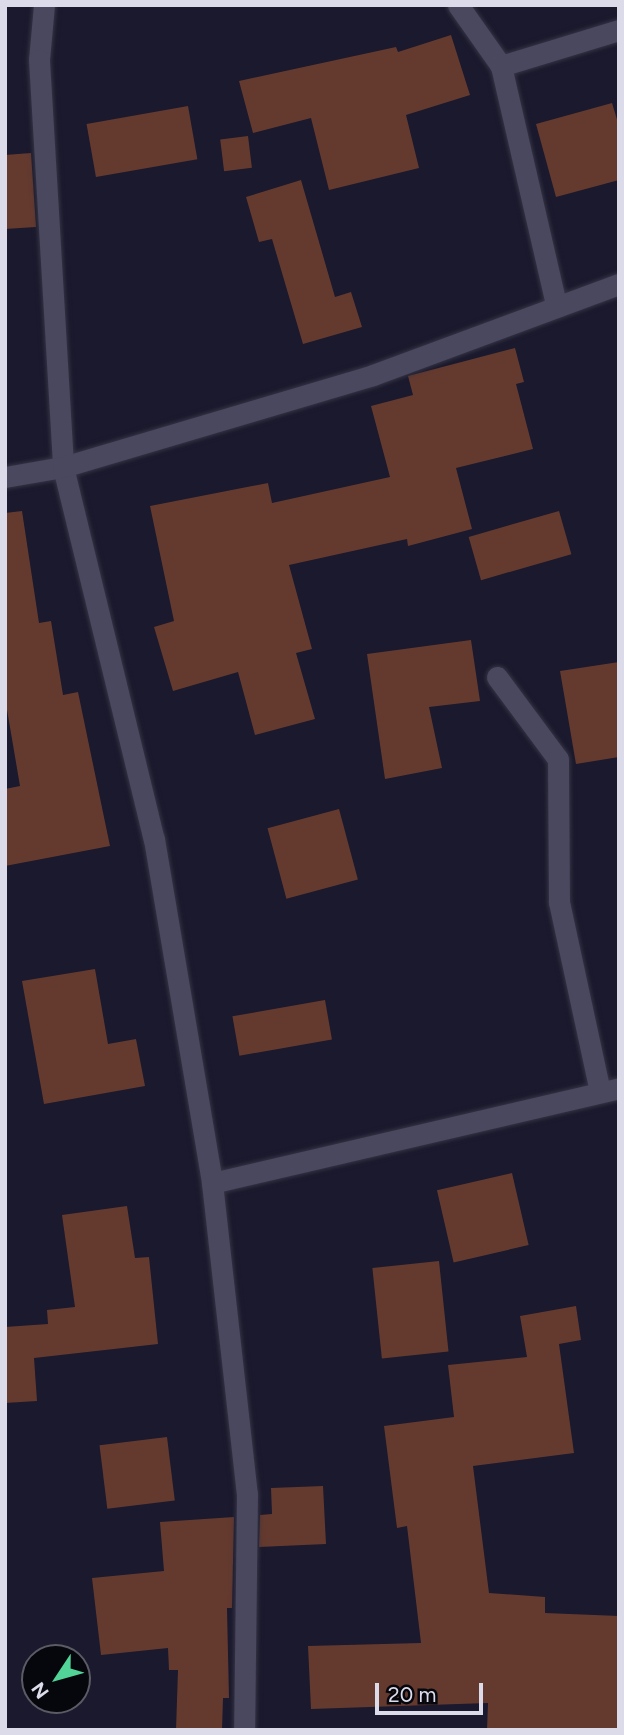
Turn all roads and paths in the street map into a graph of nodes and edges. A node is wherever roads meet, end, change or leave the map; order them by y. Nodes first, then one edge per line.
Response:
1 (44, 5) edge
2 (458, 5) edge
3 (619, 30) edge
4 (500, 66) junction
5 (619, 284) edge
6 (556, 304) junction
7 (63, 467) junction
8 (5, 477) edge
9 (497, 677) dead end
10 (609, 1090) edge
11 (212, 1183) junction
12 (244, 1730) edge

1 - 7 street
2 - 4 street
3 - 4 street
4 - 6 street
5 - 6 street
6 - 7 street
7 - 8 street
7 - 11 street
9 - 10 street
10 - 11 street
11 - 12 street

